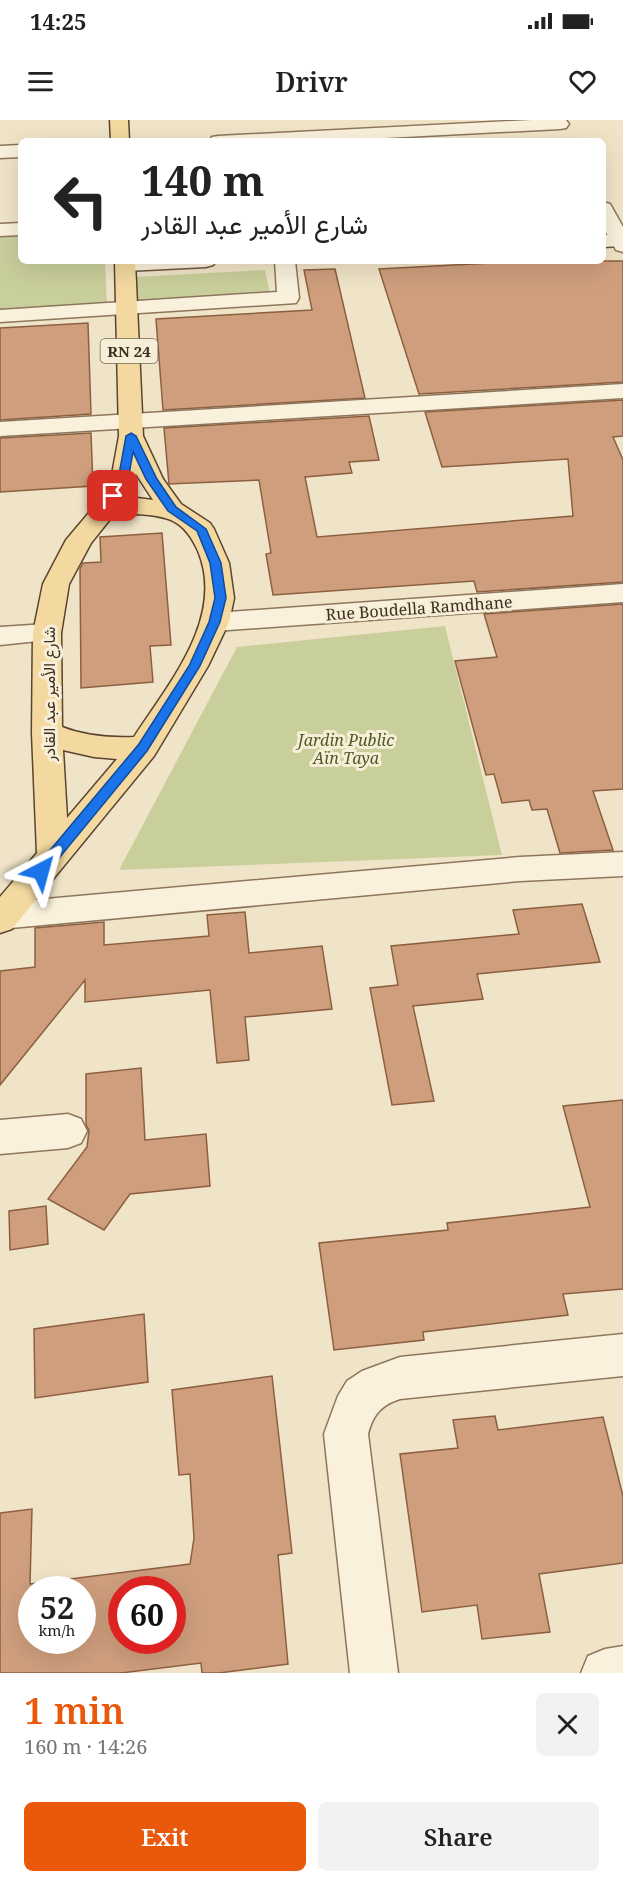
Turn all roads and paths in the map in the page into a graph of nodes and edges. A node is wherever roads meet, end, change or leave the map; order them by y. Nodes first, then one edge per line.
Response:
1 (119, 120) edge
2 (559, 122) edge
3 (120, 138) edge
4 (272, 138) edge
5 (567, 138) edge
6 (18, 151) edge
7 (0, 152) edge
8 (606, 215) edge
9 (18, 229) edge
10 (0, 230) edge
11 (617, 242) edge
12 (125, 264) edge
13 (285, 264) edge
14 (128, 309) junction
15 (0, 316) edge
16 (623, 391) edge
17 (0, 429) edge
18 (131, 429) junction
19 (172, 509) junction
20 (103, 512) junction
21 (623, 593) edge
22 (215, 622) junction
23 (47, 633) junction
24 (0, 636) edge
25 (47, 733) junction
26 (143, 748) junction
27 (53, 856) junction
28 (623, 864) edge
29 (2, 917) edge
30 (68, 1131) dead end
31 (0, 1137) edge
32 (623, 1355) edge
33 (623, 1670) edge
34 (374, 1673) edge
35 (605, 1673) edge

1 - 3 main road
2 - 4 street
2 - 5 street
6 - 7 street
8 - 11 street
9 - 10 street
12 - 14 main road, RN 24
13 - 14 street
14 - 15 street
14 - 18 main road, RN 24
16 - 18 street
17 - 18 street
18 - 19 main road, RN 24
18 - 20 main road, شارع الأمير عبد القادر
19 - 20 main road
19 - 22 main road, RN 24
20 - 23 main road, شارع الأمير عبد القادر
21 - 22 street, Rue Boudella Ramdhane
22 - 26 main road, RN 24
23 - 24 street
23 - 25 main road, شارع الأمير عبد القادر
25 - 26 main road
25 - 27 main road, شارع الأمير عبد القادر
26 - 27 main road, RN 24
27 - 29 main road, RN 24
28 - 29 street
30 - 31 street
32 - 34 street
33 - 35 street

